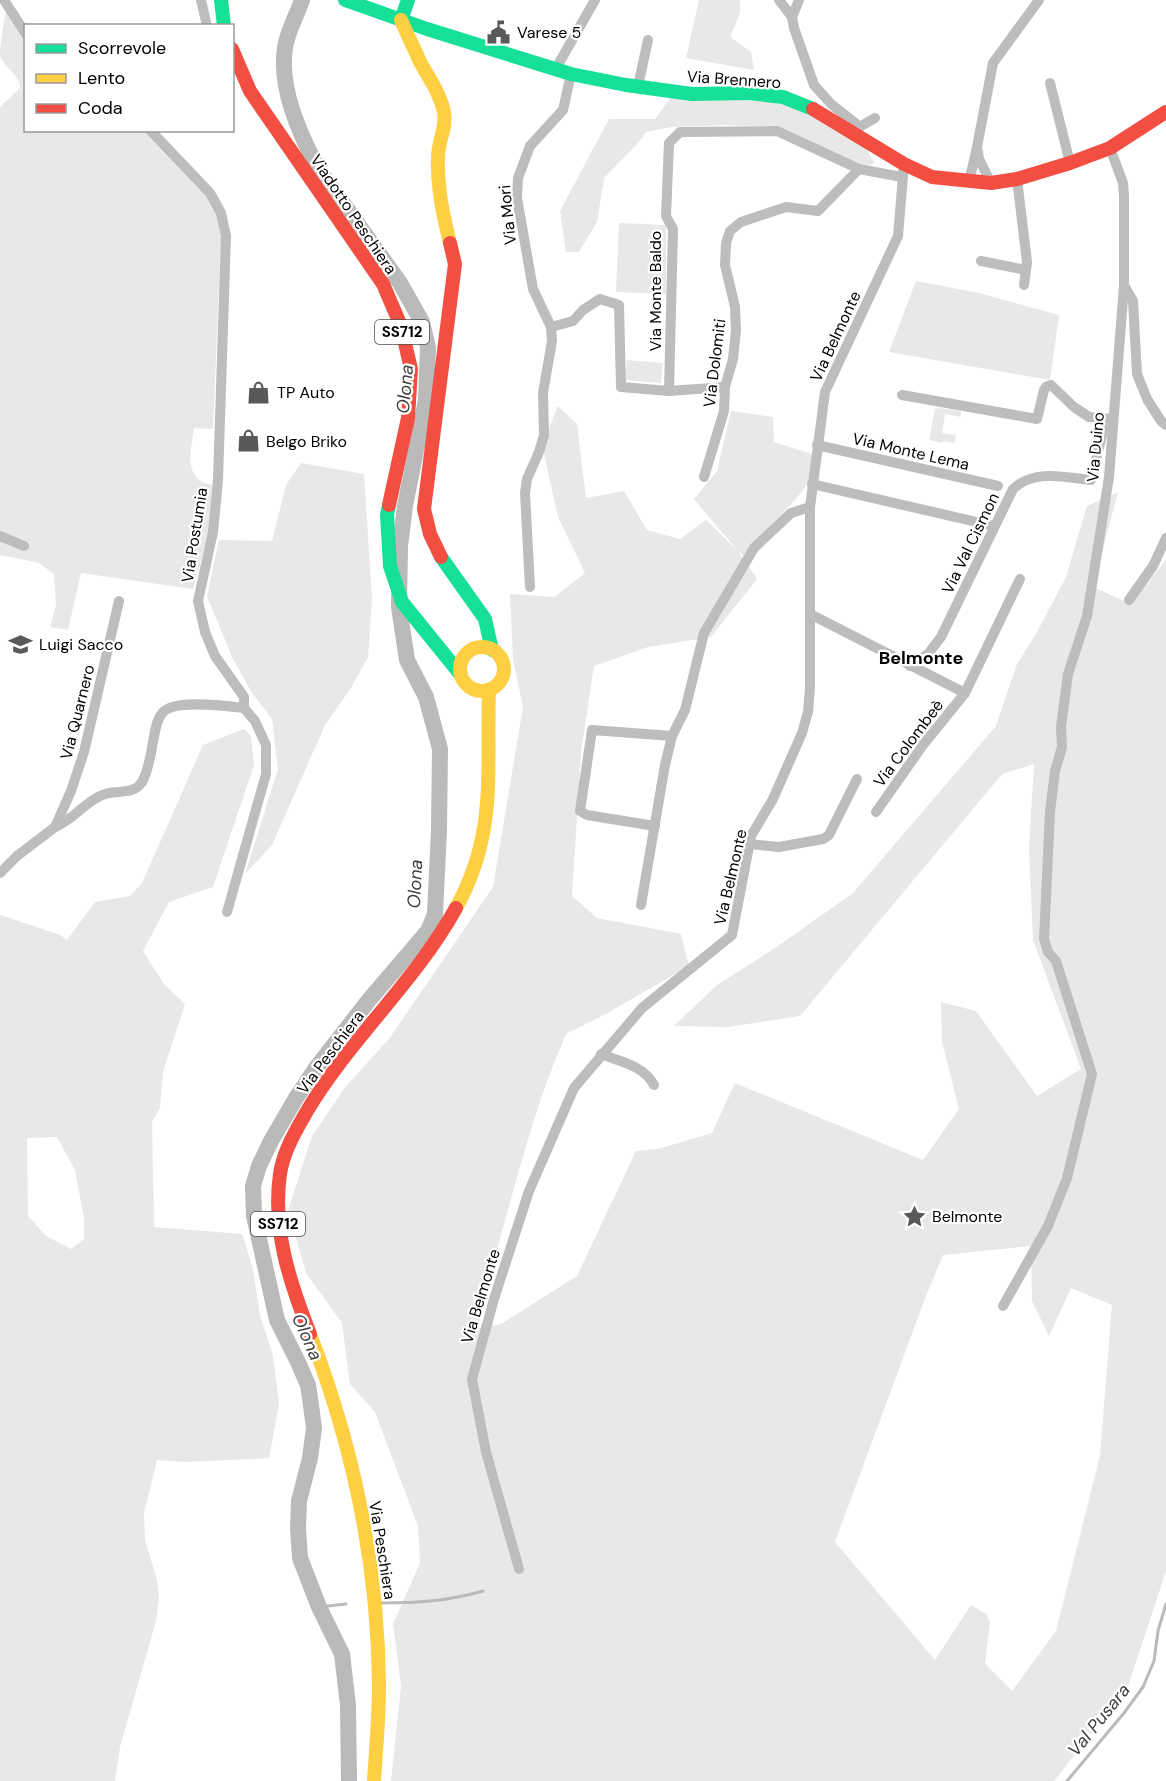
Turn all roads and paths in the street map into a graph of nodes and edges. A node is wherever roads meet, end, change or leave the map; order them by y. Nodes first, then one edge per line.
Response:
1 (4, 0) edge
2 (201, 0) edge
3 (221, 0) edge
4 (345, 0) edge
5 (408, 0) edge
6 (596, 0) edge
7 (779, 0) edge
8 (799, 0) edge
9 (1039, 0) edge
10 (792, 17) junction
11 (401, 20) junction
12 (207, 24) edge
13 (224, 24) edge
14 (24, 31) edge
15 (648, 40) dead end
16 (234, 54) edge
17 (555, 70) junction
18 (571, 74) junction
19 (1050, 83) dead end
20 (638, 86) junction
21 (1166, 112) edge
22 (875, 118) dead end
23 (857, 130) junction
24 (152, 132) edge
25 (977, 147) junction
26 (1110, 148) junction
27 (1070, 164) junction
28 (859, 169) junction
29 (903, 170) junction
30 (1017, 179) junction
31 (969, 182) junction
32 (991, 183) junction
33 (1123, 183) junction
34 (1130, 226) dead end
35 (981, 261) dead end
36 (1026, 270) junction
37 (1024, 285) dead end
38 (1125, 286) junction
39 (551, 327) junction
40 (726, 387) junction
41 (669, 391) junction
42 (902, 395) dead end
43 (1110, 419) junction
44 (1166, 425) edge
45 (817, 445) junction
46 (704, 477) dead end
47 (812, 484) junction
48 (998, 486) dead end
49 (810, 507) junction
50 (994, 526) junction
51 (0, 536) edge
52 (1166, 538) edge
53 (24, 546) dead end
54 (1020, 579) dead end
55 (530, 587) dead end
56 (1130, 600) dead end
57 (119, 601) dead end
58 (810, 614) junction
59 (437, 647) junction
60 (487, 649) junction
61 (469, 652) junction
62 (910, 666) junction
63 (461, 675) junction
64 (474, 689) junction
65 (489, 690) junction
66 (965, 693) junction
67 (244, 708) junction
68 (488, 713) junction
69 (672, 736) junction
70 (857, 779) dead end
71 (876, 812) dead end
72 (655, 826) junction
73 (55, 827) junction
74 (750, 844) junction
75 (0, 873) edge
76 (641, 905) dead end
77 (227, 912) dead end
78 (601, 1054) junction
79 (654, 1085) dead end
80 (1003, 1306) dead end
81 (519, 1569) dead end
82 (374, 1781) edge

1 - 14 street
2 - 12 street
3 - 13 main road
4 - 11 main road, Via Brennero
5 - 11 main road
6 - 17 street
7 - 10 street
8 - 10 street
9 - 25 street
10 - 23 street
11 - 17 main road, Via Brennero
11 - 60 main road, Via Peschiera
15 - 20 street
16 - 59 main road, Viadotto Peschiera / SS712
17 - 18 main road, Via Brennero
18 - 20 main road, Via Brennero
18 - 39 street, Via Mori
19 - 27 street
20 - 23 main road, Via Brennero
21 - 26 main road, Via Brennero
22 - 23 street
23 - 29 main road, Via Brennero
24 - 67 street, Via Postumia
25 - 31 street
25 - 32 street
26 - 27 main road, Via Brennero
26 - 33 street, Via Duino
27 - 30 main road, Via Brennero
28 - 29 street
28 - 40 street, Via Dolomiti
28 - 41 street, Via Monte Baldo
29 - 31 main road, Via Brennero
29 - 45 street, Via Belmonte
30 - 32 main road, Via Brennero
30 - 36 street
31 - 32 main road, Via Brennero
33 - 34 street
33 - 38 street, Via Duino
35 - 36 street
36 - 37 street
38 - 43 street, Via Duino
38 - 44 street
39 - 41 street
39 - 55 street, Via Mori
40 - 41 street
40 - 46 street, Via Dolomiti
42 - 43 street
43 - 50 street, Via Val Cismon
43 - 80 street, Via Duino
45 - 47 street, Via Belmonte
45 - 48 street, Via Monte Lema
47 - 49 street, Via Belmonte
47 - 50 street
49 - 58 street, Via Belmonte
49 - 69 street
50 - 62 street, Via Val Cismon
51 - 53 street
52 - 56 street
54 - 66 street, Via Colombeè
57 - 73 street, Via Quarnero
58 - 62 street, Via Colombeè
58 - 74 street, Via Belmonte
59 - 61 main road
59 - 63 main road, Via Peschiera / SS712
60 - 61 main road
60 - 65 main road, Via Peschiera / SS712
61 - 63 main road
62 - 66 street, Via Colombeè
63 - 64 main road, Via Peschiera / SS712
64 - 65 main road
64 - 68 main road, Via Peschiera / SS712
65 - 68 main road, Via Peschiera / SS712
66 - 71 street, Via Colombeè
67 - 73 street, Via Quarnero
67 - 77 street, Via Postumia
68 - 82 main road, Via Peschiera / SS712
69 - 72 street
69 - 72 street
70 - 74 street
72 - 76 street
73 - 75 street, Via Quarnero
74 - 78 street, Via Belmonte
78 - 79 street
78 - 81 street, Via Belmonte

